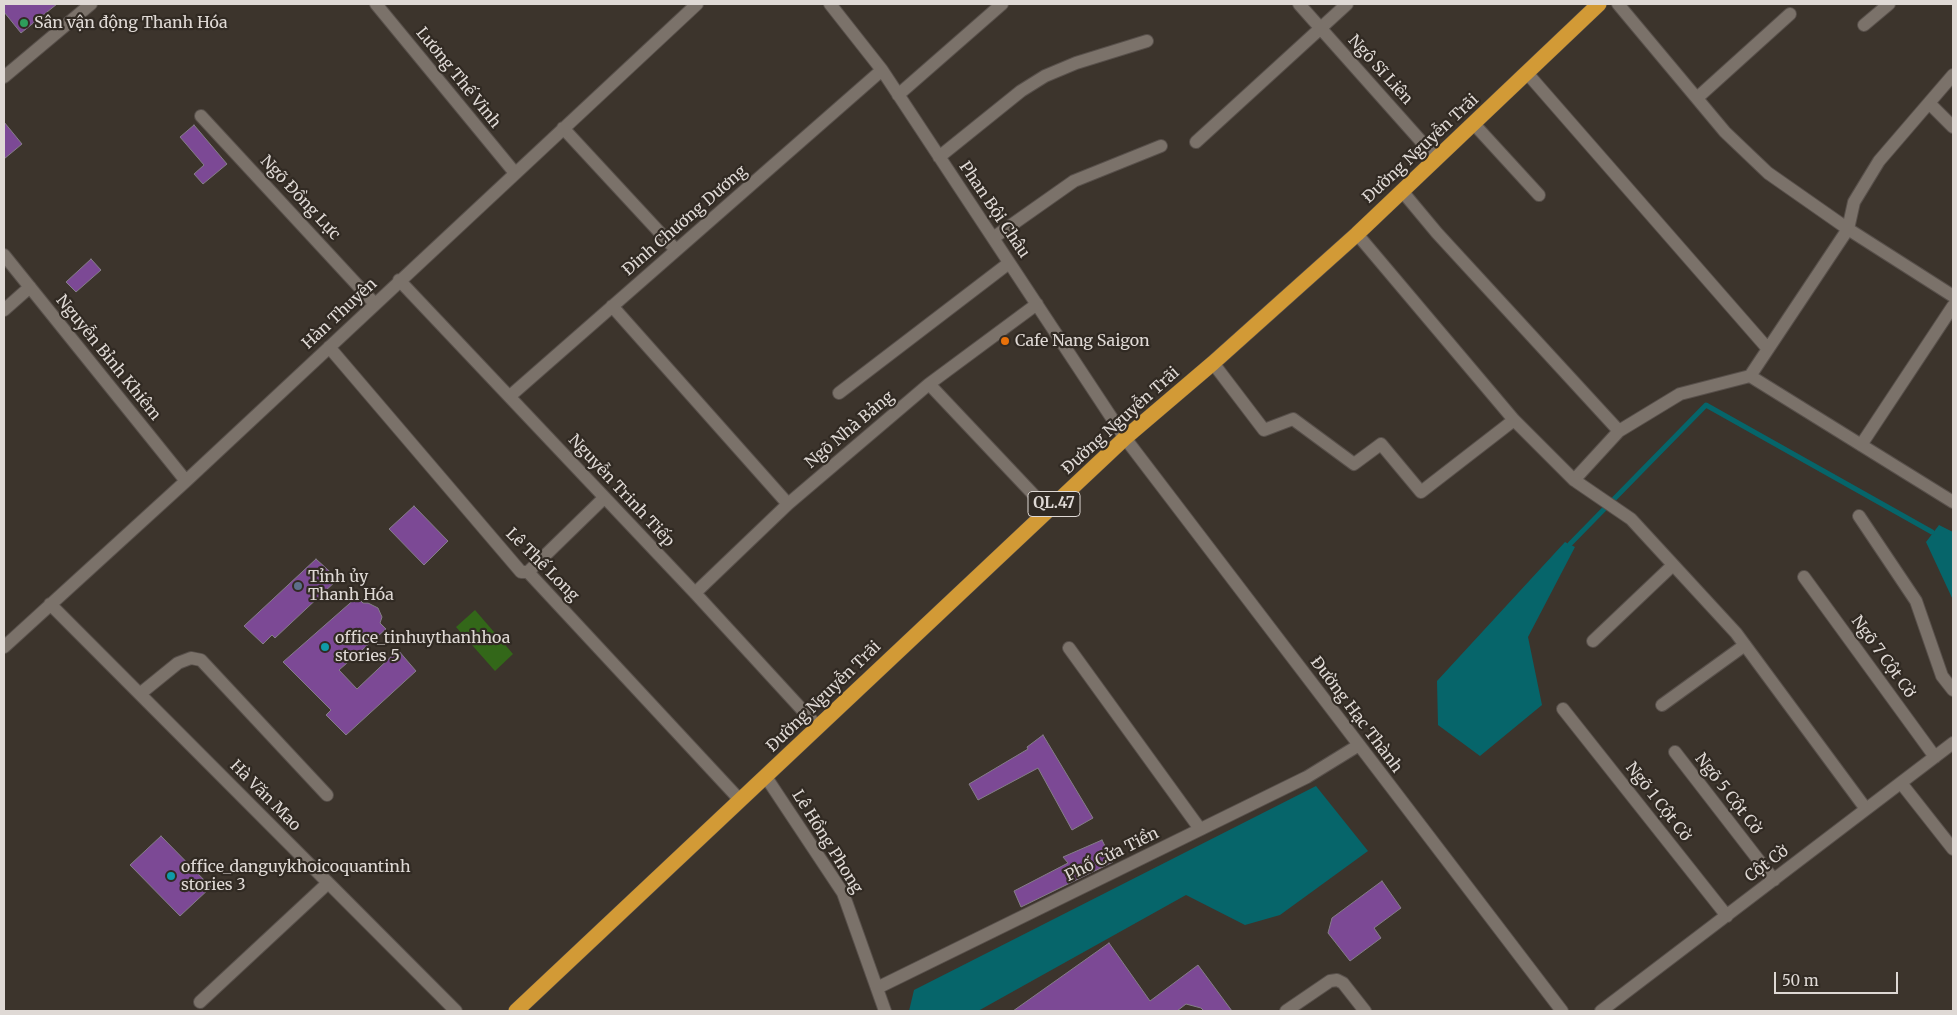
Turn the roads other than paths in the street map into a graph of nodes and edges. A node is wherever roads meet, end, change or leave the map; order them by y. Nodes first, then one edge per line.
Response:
1 (91, 4) edge
2 (376, 4) edge
3 (697, 4) edge
4 (830, 4) edge
5 (1002, 4) edge
6 (1299, 4) edge
7 (1348, 4) edge
8 (1599, 4) edge
9 (1618, 4) edge
10 (1889, 4) edge
11 (1790, 14) dead end
12 (1864, 25) dead end
13 (1321, 28) junction
14 (1147, 42) dead end
15 (882, 70) junction
16 (1527, 73) junction
17 (1953, 75) edge
18 (4, 77) edge
19 (898, 95) junction
20 (1697, 98) junction
21 (1929, 103) junction
22 (201, 116) dead end
23 (1473, 123) junction
24 (1953, 127) edge
25 (563, 128) junction
26 (1196, 142) dead end
27 (1161, 146) dead end
28 (939, 157) junction
29 (1436, 158) junction
30 (515, 173) junction
31 (1402, 191) junction
32 (1538, 195) dead end
33 (1848, 230) junction
34 (1357, 234) junction
35 (993, 238) junction
36 (676, 250) junction
37 (4, 255) edge
38 (1010, 263) junction
39 (399, 280) junction
40 (30, 287) junction
41 (1953, 296) edge
42 (374, 303) junction
43 (1036, 304) junction
44 (612, 306) junction
45 (1953, 306) edge
46 (4, 310) edge
47 (329, 346) junction
48 (1768, 349) junction
49 (1213, 363) junction
50 (1750, 376) junction
51 (929, 384) junction
52 (839, 392) dead end
53 (510, 396) junction
54 (1514, 420) junction
55 (1619, 431) junction
56 (1125, 438) junction
57 (1861, 445) junction
58 (1574, 480) junction
59 (186, 481) junction
60 (604, 498) junction
61 (1952, 498) edge
62 (788, 504) junction
63 (1048, 510) junction
64 (1859, 516) dead end
65 (1673, 565) junction
66 (528, 572) junction
67 (1804, 577) dead end
68 (695, 593) junction
69 (50, 604) junction
70 (1593, 641) dead end
71 (1746, 645) junction
72 (4, 647) edge
73 (1069, 648) dead end
74 (1953, 690) edge
75 (141, 693) junction
76 (1662, 705) dead end
77 (1563, 709) dead end
78 (818, 727) junction
79 (1953, 743) edge
80 (1359, 745) junction
81 (1675, 752) dead end
82 (1935, 757) junction
83 (766, 777) junction
84 (1900, 783) junction
85 (327, 795) dead end
86 (740, 800) junction
87 (1866, 809) junction
88 (1200, 829) junction
89 (1953, 849) edge
90 (1774, 880) junction
91 (328, 883) junction
92 (1727, 916) junction
93 (877, 988) junction
94 (200, 1002) dead end
95 (456, 1011) edge
96 (516, 1011) edge
97 (885, 1011) edge
98 (1286, 1011) edge
99 (1365, 1011) edge
100 (1562, 1011) edge
101 (1602, 1011) edge

1 - 18 street
2 - 30 street, Lương Thế Vinh
3 - 25 street, Hàn Thuyên
4 - 15 street, Phan Bội Châu
5 - 19 street
6 - 13 street, Ngô Sĩ Liên
7 - 13 street
8 - 16 highway, Đường Nguyễn Trãi / QL.47
9 - 20 street
10 - 12 street
11 - 20 street
13 - 26 street
13 - 29 street, Ngô Sĩ Liên
14 - 28 street
15 - 19 street, Phan Bội Châu
15 - 36 street, Đinh Chương Dương
16 - 23 highway, Đường Nguyễn Trãi / QL.47
16 - 48 street
17 - 21 street
19 - 28 street, Phan Bội Châu
20 - 33 street
21 - 24 street
21 - 33 street
22 - 42 street, Ngõ Đồng Lực
23 - 29 highway, Đường Nguyễn Trãi / QL.47
23 - 32 street
25 - 30 street, Hàn Thuyên
25 - 36 street
27 - 35 street
28 - 35 street, Phan Bội Châu
29 - 31 highway, Đường Nguyễn Trãi / QL.47
30 - 39 street, Hàn Thuyên
31 - 34 highway, Đường Nguyễn Trãi / QL.47
31 - 55 street
33 - 41 street
33 - 48 street
34 - 49 highway, Đường Nguyễn Trãi / QL.47
34 - 54 street
35 - 38 street, Phan Bội Châu
36 - 44 street, Đinh Chương Dương
37 - 40 street, Nguyễn Bỉnh Khiêm
38 - 43 street, Phan Bội Châu
38 - 52 street
39 - 42 street, Hàn Thuyên
39 - 53 street, Nguyễn Trinh Tiếp
40 - 46 street
40 - 59 street, Nguyễn Bỉnh Khiêm
42 - 47 street, Hàn Thuyên
43 - 51 street, Ngõ Nhà Bảng
43 - 56 street, Phan Bội Châu
44 - 53 street, Đinh Chương Dương
44 - 62 street
45 - 57 street
47 - 59 street, Hàn Thuyên
47 - 66 street, Lê Thế Long
48 - 50 street
49 - 54 street
49 - 56 highway, Đường Nguyễn Trãi / QL.47
50 - 55 street
50 - 57 street
51 - 62 street, Ngõ Nhà Bảng
51 - 63 street
53 - 60 street, Nguyễn Trinh Tiếp
54 - 58 street
55 - 58 street
56 - 63 highway, Đường Nguyễn Trãi / QL.47
56 - 80 street, Đường Hạc Thành
57 - 61 street
58 - 65 street
59 - 69 street, Hàn Thuyên
60 - 66 street
60 - 68 street, Nguyễn Trinh Tiếp
62 - 68 street, Ngõ Nhà Bảng
63 - 78 highway, Đường Nguyễn Trãi / QL.47
64 - 74 street
65 - 70 street
65 - 71 street
66 - 86 street, Lê Thế Long
67 - 82 street, Ngõ 7 Cột Cờ
68 - 78 street, Nguyễn Trinh Tiếp
69 - 72 street, Hàn Thuyên
69 - 75 street, Hà Văn Mao
71 - 76 street
71 - 87 street
73 - 88 street
75 - 85 street
75 - 91 street, Hà Văn Mao
77 - 92 street, Ngõ 1 Cột Cờ
78 - 83 highway, Đường Nguyễn Trãi / QL.47
79 - 82 street, Cột Cờ
80 - 88 street, Phố Cửa Tiền
80 - 100 street, Đường Hạc Thành
81 - 90 street, Ngõ 5 Cột Cờ
82 - 84 street, Cột Cờ
83 - 86 highway, Đường Nguyễn Trãi / QL.47
83 - 93 street, Lê Hồng Phong
84 - 87 street, Cột Cờ
84 - 89 street
86 - 96 highway, Đường Nguyễn Trãi / QL.47
87 - 90 street, Cột Cờ
88 - 93 street, Phố Cửa Tiền
90 - 92 street, Cột Cờ
91 - 94 street
91 - 95 street, Hà Văn Mao
92 - 101 street, Cột Cờ
93 - 97 street, Lê Hồng Phong
98 - 99 street

